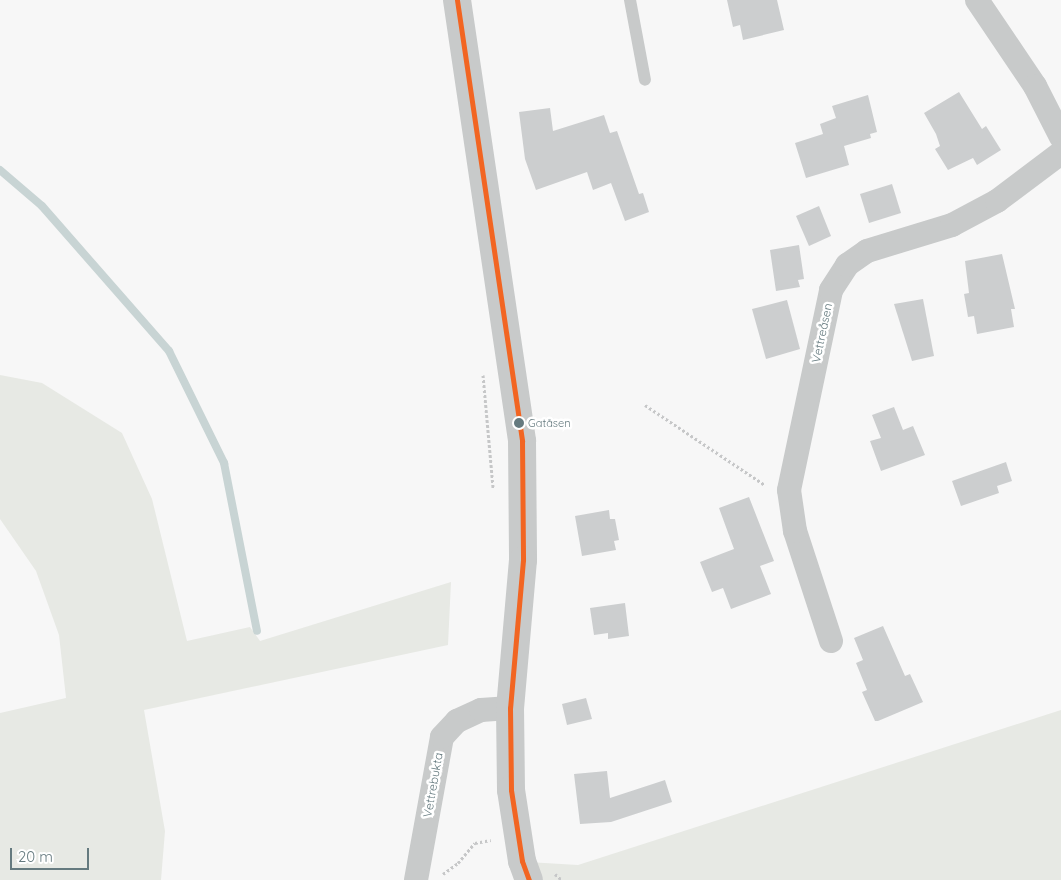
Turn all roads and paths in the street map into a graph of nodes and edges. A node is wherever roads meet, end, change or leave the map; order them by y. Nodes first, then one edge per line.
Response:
1 (457, 0) edge
2 (630, 0) edge
3 (977, 0) edge
4 (645, 80) dead end
5 (1061, 137) edge
6 (1061, 152) edge
7 (482, 368) dead end
8 (645, 405) dead end
9 (790, 490) junction
10 (493, 498) dead end
11 (831, 642) dead end
12 (510, 708) junction
13 (495, 840) dead end
14 (416, 880) edge
15 (435, 880) edge
16 (529, 880) edge

1 - 12 street
2 - 4 lane
3 - 5 street
6 - 9 street, Vettreåsen
7 - 10 path
8 - 9 path
9 - 11 street, Vettreåsen
12 - 14 street, Vettrebukta
12 - 16 street
13 - 15 path

